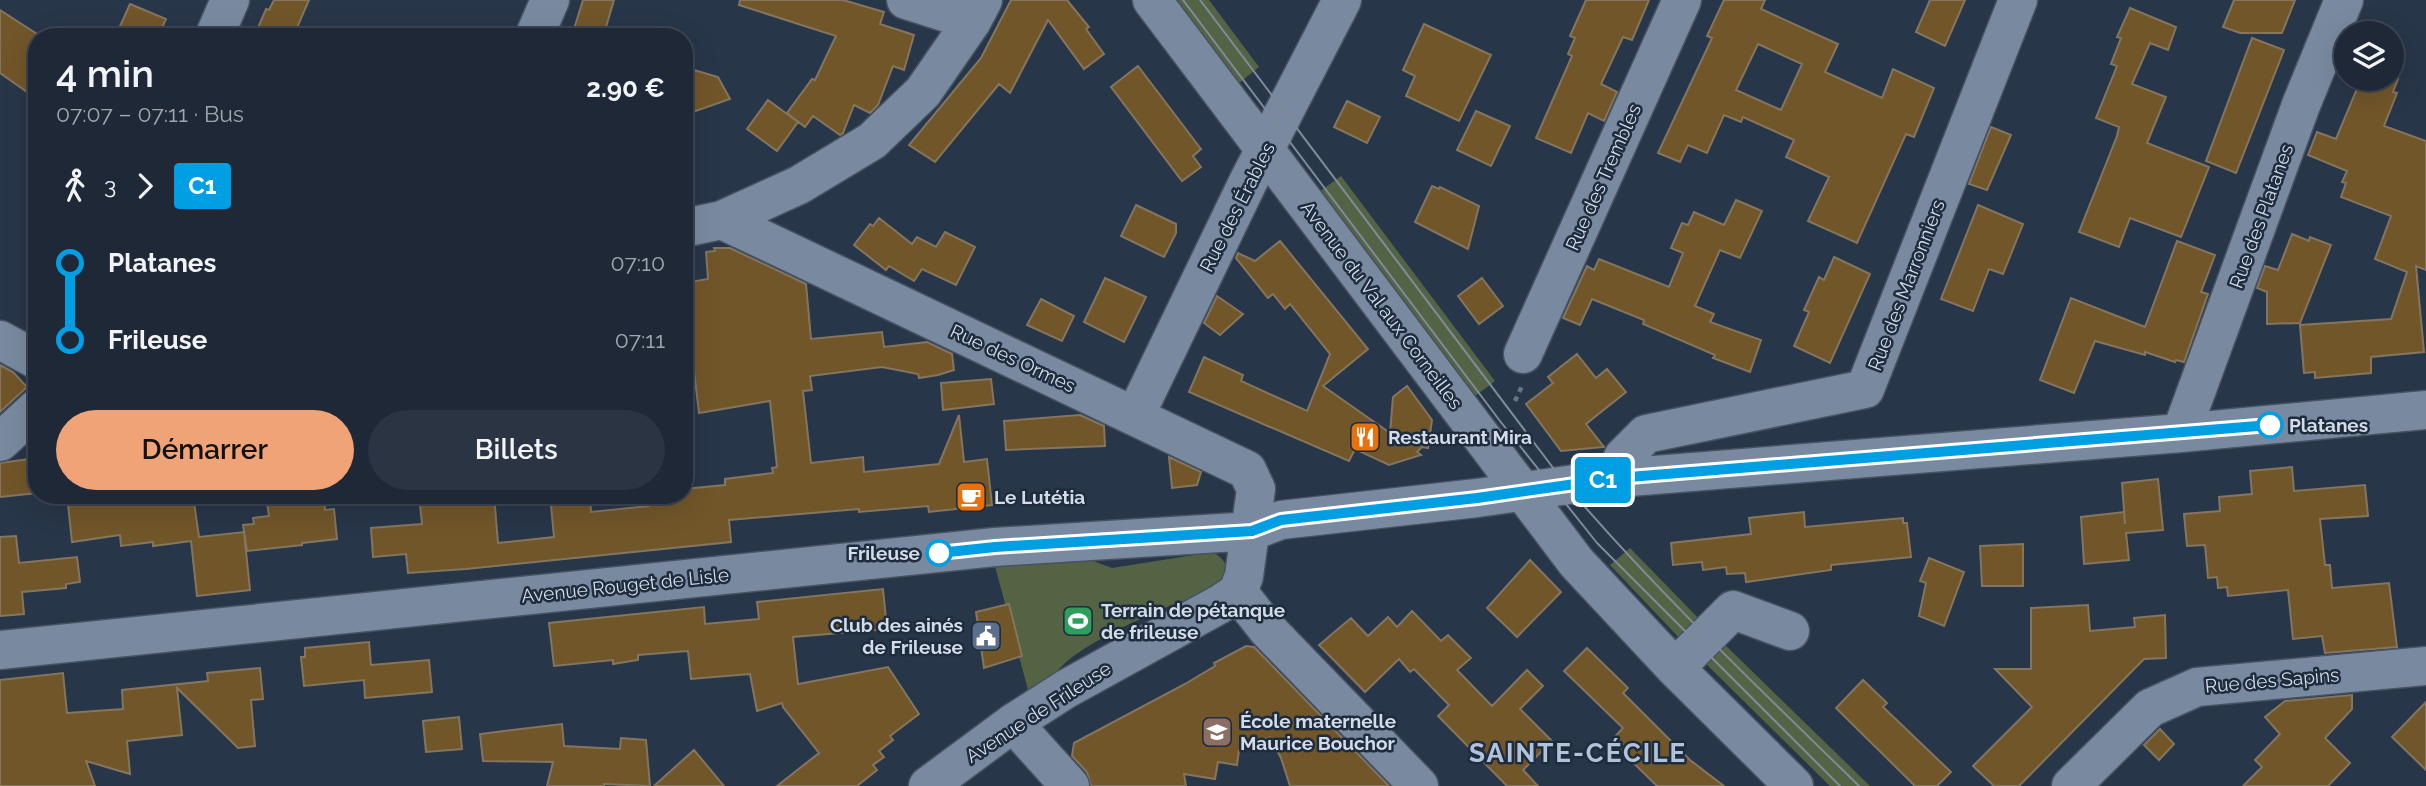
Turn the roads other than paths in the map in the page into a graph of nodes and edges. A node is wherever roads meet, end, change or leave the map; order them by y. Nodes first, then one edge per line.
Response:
1 (230, 0) edge
2 (550, 0) edge
3 (906, 0) edge
4 (1153, 0) edge
5 (1342, 0) edge
6 (1682, 0) edge
7 (2018, 0) edge
8 (2344, 0) edge
9 (978, 11) edge
10 (218, 28) edge
11 (538, 28) edge
12 (1266, 150) junction
13 (722, 220) junction
14 (693, 226) edge
15 (0, 340) edge
16 (1523, 354) dead end
17 (28, 355) edge
18 (2426, 410) edge
19 (28, 416) edge
20 (1135, 416) junction
21 (2181, 433) junction
22 (0, 442) edge
23 (1617, 478) junction
24 (1522, 491) junction
25 (1252, 531) junction
26 (1238, 592) junction
27 (1790, 631) dead end
28 (0, 650) edge
29 (2424, 661) edge
30 (1675, 668) junction
31 (1013, 723) junction
32 (928, 786) edge
33 (1070, 786) edge
34 (1419, 786) edge
35 (1794, 786) edge
36 (2071, 786) edge

1 - 10 street
2 - 11 street
3 - 9 street
4 - 12 street, Avenue du Val aux Corneilles
5 - 12 street, Rue des Érables
6 - 16 street, Rue des Trembles
7 - 23 street, Rue des Marronniers
8 - 21 street, Rue des Platanes
9 - 13 street
12 - 20 street, Rue des Érables
12 - 24 street, Avenue du Val aux Corneilles
13 - 14 street
13 - 20 street, Rue des Ormes
15 - 17 street
18 - 21 street
19 - 22 street
20 - 25 street, Rue des Ormes
21 - 23 street
23 - 24 street
24 - 25 street
24 - 30 street, Avenue du Val aux Corneilles
25 - 26 street
25 - 28 street, Avenue Rouget de Lisle
26 - 31 street, Avenue de Frileuse
26 - 34 street
27 - 30 street
29 - 36 street, Rue des Sapins
30 - 35 street, Avenue du Val aux Corneilles
31 - 32 street, Avenue de Frileuse
31 - 33 street

